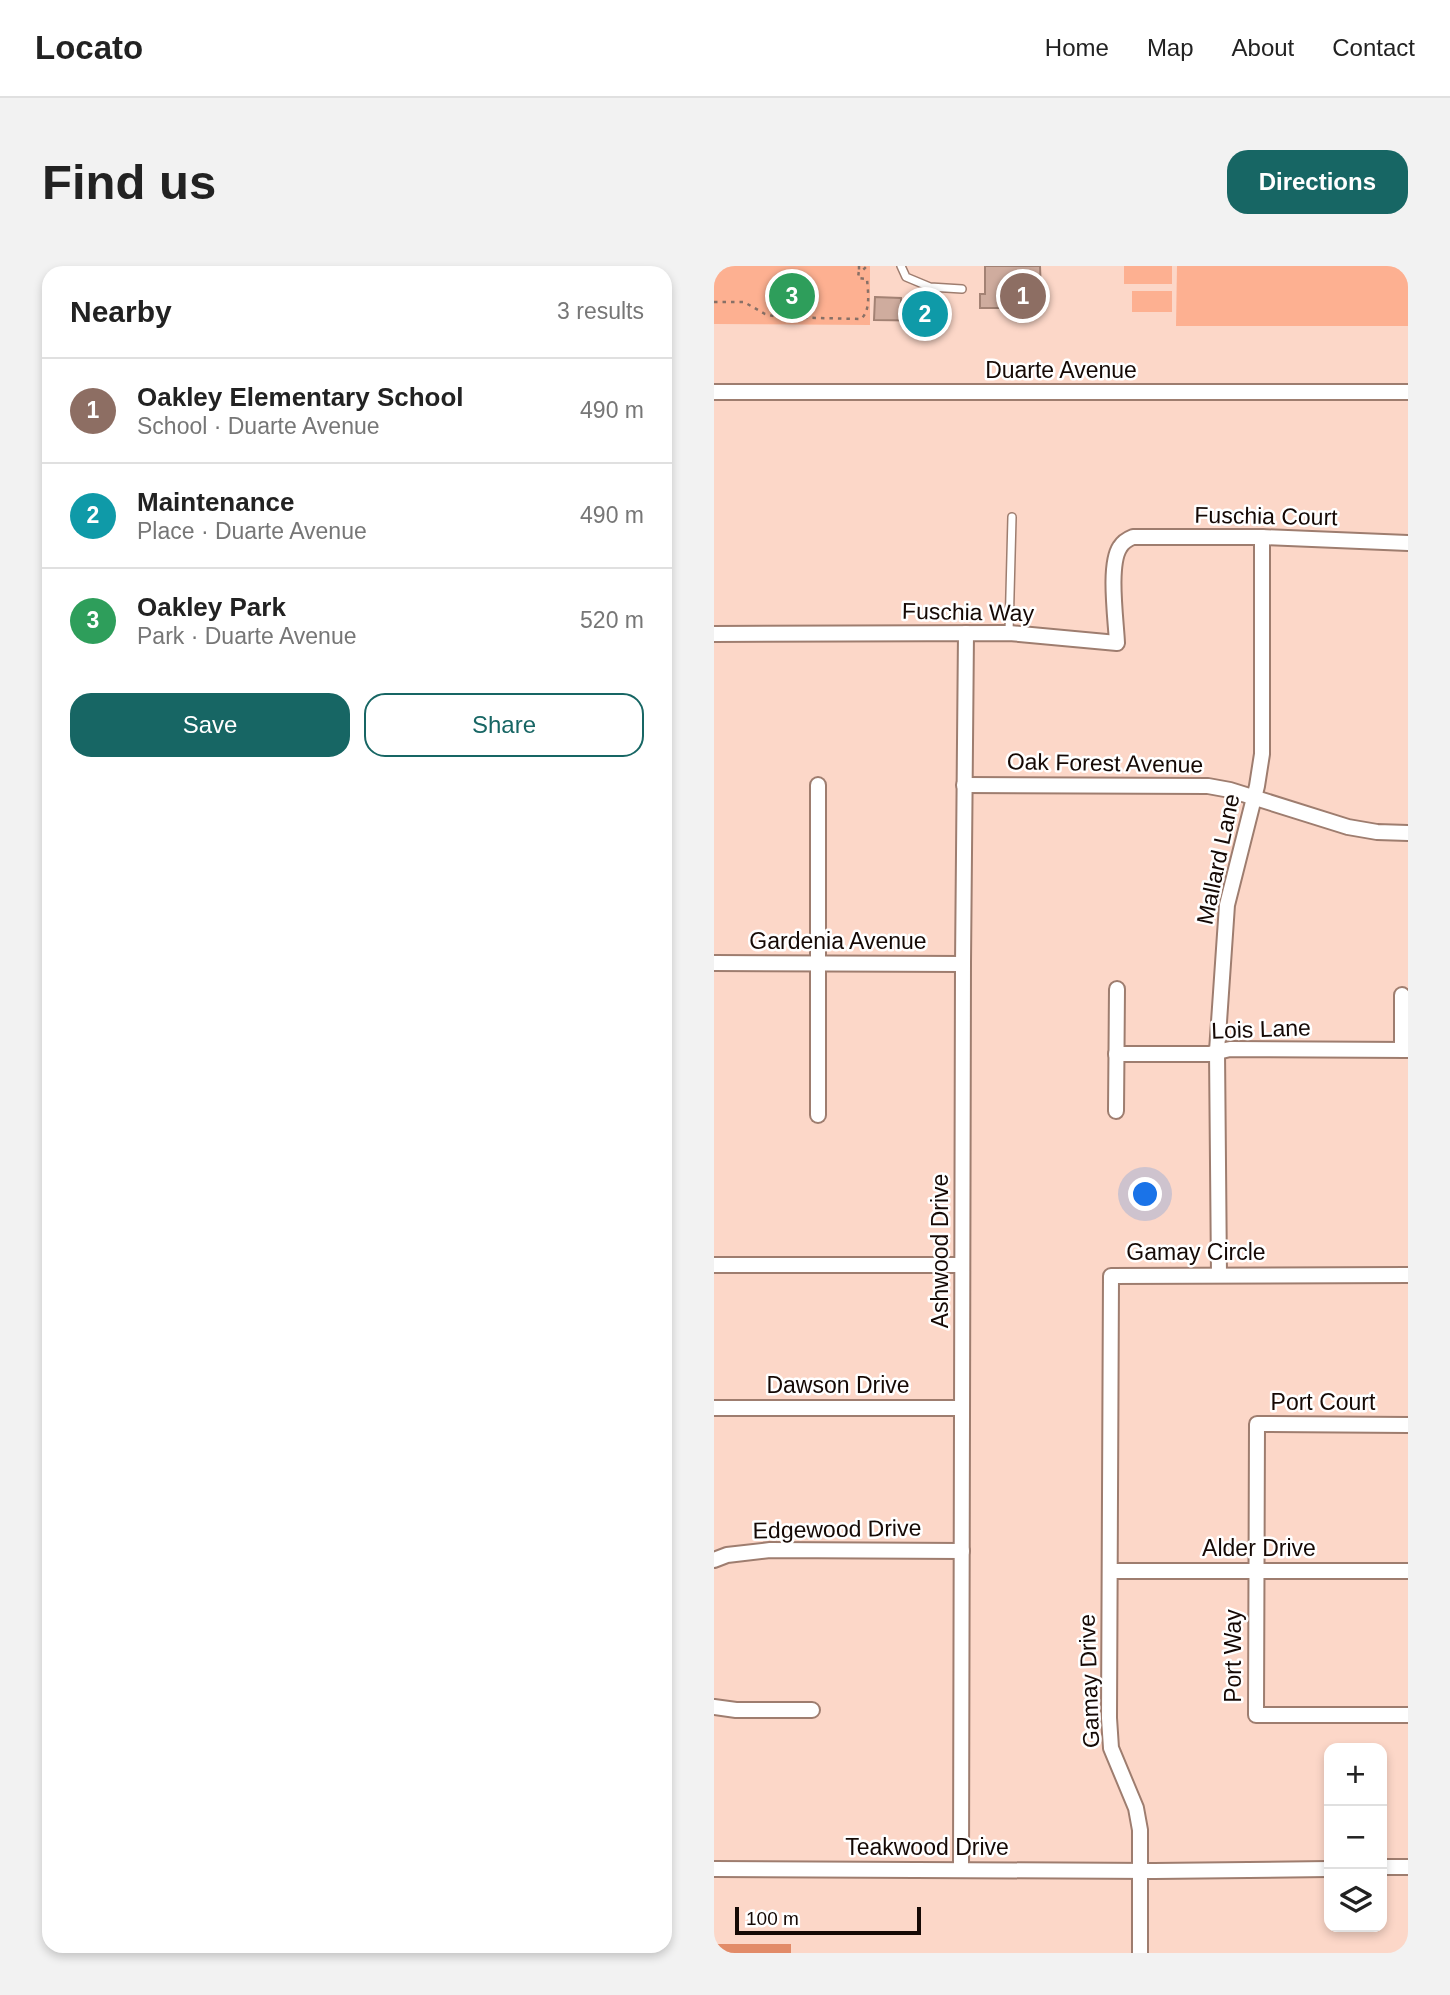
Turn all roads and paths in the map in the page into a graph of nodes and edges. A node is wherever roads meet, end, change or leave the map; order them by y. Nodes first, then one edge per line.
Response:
1 (867, 266) edge
2 (901, 266) edge
3 (859, 268) edge
4 (962, 289) dead end
5 (714, 302) edge
6 (714, 392) edge
7 (1408, 392) edge
8 (1013, 517) dead end
9 (1262, 537) junction
10 (1124, 541) joint
11 (1408, 543) edge
12 (966, 633) junction
13 (1009, 633) junction
14 (714, 634) edge
15 (818, 785) dead end
16 (964, 785) junction
17 (1254, 797) junction
18 (1408, 833) edge
19 (714, 963) edge
20 (818, 964) junction
21 (963, 964) junction
22 (1117, 989) dead end
23 (1402, 995) dead end
24 (1405, 1050) edge
25 (1217, 1051) junction
26 (1116, 1054) junction
27 (1116, 1111) dead end
28 (818, 1115) dead end
29 (714, 1265) edge
30 (962, 1265) junction
31 (1219, 1275) junction
32 (1408, 1275) edge
33 (714, 1408) edge
34 (962, 1408) junction
35 (1408, 1424) edge
36 (962, 1551) junction
37 (714, 1560) edge
38 (1256, 1570) junction
39 (1408, 1570) edge
40 (1110, 1571) junction
41 (714, 1707) edge
42 (812, 1710) dead end
43 (1408, 1715) edge
44 (1387, 1867) edge
45 (1408, 1867) edge
46 (714, 1869) edge
47 (961, 1869) junction
48 (1324, 1869) edge
49 (1140, 1871) junction
50 (1140, 1953) edge

1 - 3 path
2 - 4 lane
3 - 5 path
6 - 7 street, Duarte Avenue
8 - 13 lane
9 - 10 street, Fuschia Court
9 - 11 street, Fuschia Court
9 - 17 street, Mallard Lane
10 - 13 street, Fuschia Way
12 - 13 street, Fuschia Way
12 - 14 street, Fuschia Way
12 - 16 street, Ashwood Drive
15 - 20 street
16 - 17 street, Oak Forest Avenue
16 - 21 street, Ashwood Drive
17 - 18 street, Oak Forest Avenue
17 - 25 street, Mallard Lane
19 - 20 street, Gardenia Avenue
20 - 21 street, Gardenia Avenue
20 - 28 street
21 - 30 street, Ashwood Drive
22 - 26 street
23 - 24 street
24 - 25 street, Lois Lane
25 - 26 street, Lois Lane
25 - 31 street, Mallard Lane
26 - 27 street
29 - 30 street
30 - 34 street, Ashwood Drive
31 - 32 street, Gamay Circle
31 - 40 street, Gamay Circle
33 - 34 street, Dawson Drive
34 - 36 street, Ashwood Drive
35 - 38 street, Port Court
36 - 37 street, Edgewood Drive
36 - 47 street, Ashwood Drive
38 - 39 street, Alder Drive
38 - 40 street, Alder Drive
38 - 43 street, Port Way
40 - 49 street, Gamay Drive
41 - 42 street
44 - 45 street
46 - 47 street, Teakwood Drive
47 - 49 street, Teakwood Drive
48 - 49 street, Teakwood Drive
49 - 50 street, Gamay Drive

